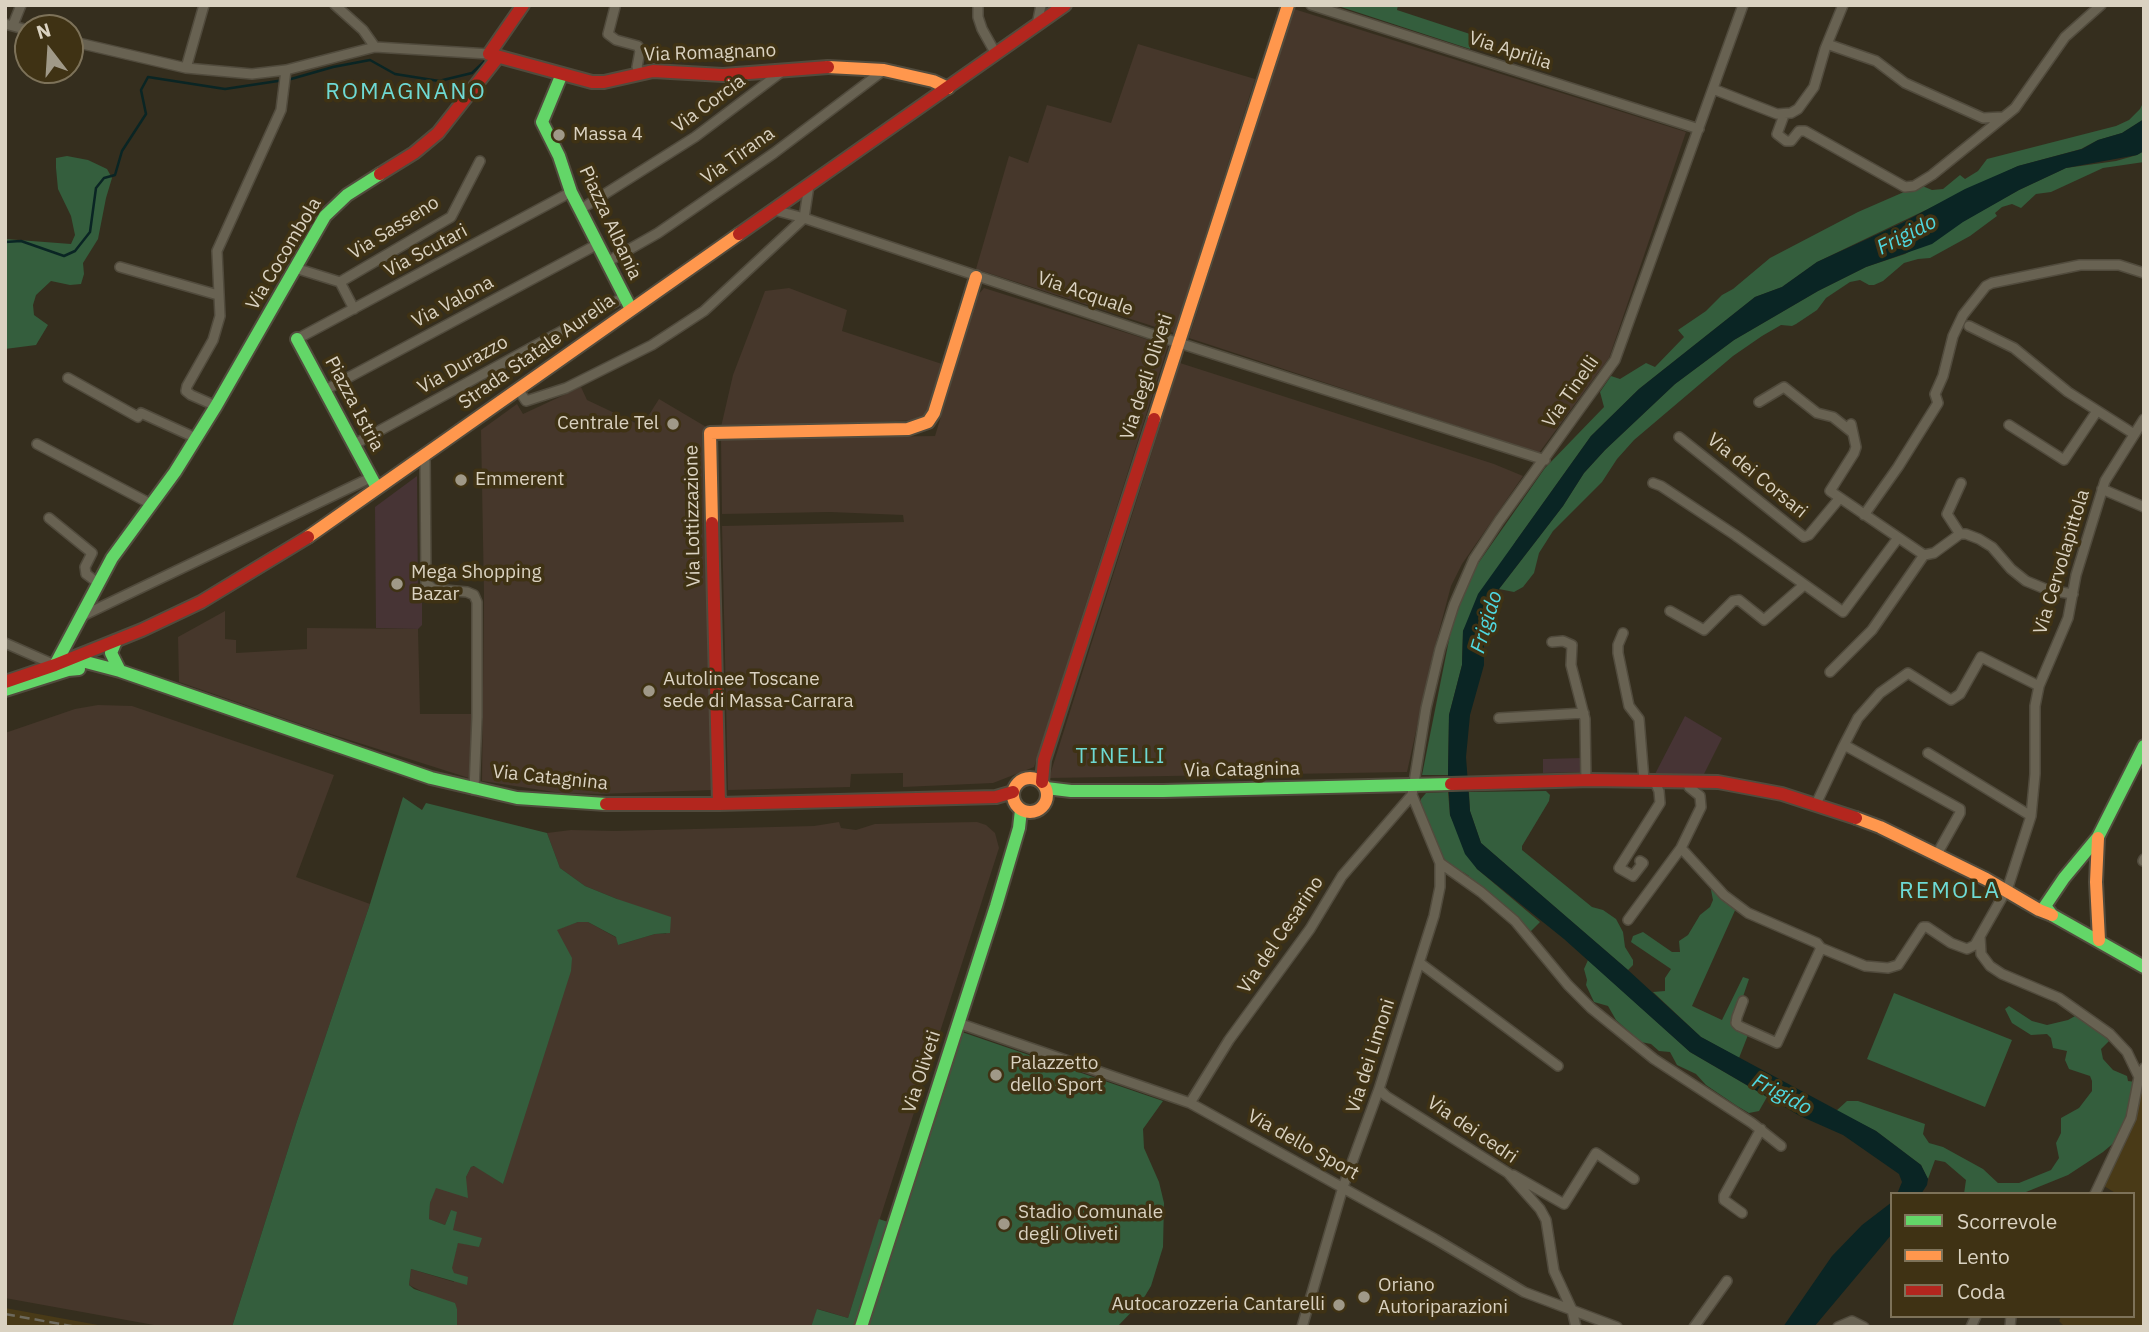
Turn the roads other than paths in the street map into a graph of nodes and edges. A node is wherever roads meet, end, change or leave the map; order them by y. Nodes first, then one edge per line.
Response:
1 (20, 5) edge
2 (205, 5) edge
3 (335, 5) edge
4 (523, 5) edge
5 (978, 5) edge
6 (1041, 5) edge
7 (1065, 5) edge
8 (1287, 5) edge
9 (1311, 5) edge
10 (1743, 5) edge
11 (1843, 5) edge
12 (2101, 5) edge
13 (615, 8) dead end
14 (1037, 24) junction
15 (9, 25) edge
16 (84, 44) edge
17 (1828, 44) junction
18 (375, 47) junction
19 (996, 54) junction
20 (493, 55) junction
21 (186, 68) junction
22 (786, 69) junction
23 (884, 70) junction
24 (641, 74) junction
25 (285, 76) junction
26 (561, 76) junction
27 (948, 88) junction
28 (1713, 89) junction
29 (1784, 115) junction
30 (2005, 116) junction
31 (1699, 130) junction
32 (480, 161) dead end
33 (809, 185) junction
34 (570, 192) junction
35 (581, 209) junction
36 (774, 210) junction
37 (804, 218) junction
38 (598, 244) junction
39 (607, 262) junction
40 (120, 267) dead end
41 (295, 268) junction
42 (2144, 273) edge
43 (976, 276) junction
44 (340, 282) junction
45 (218, 295) junction
46 (624, 297) junction
47 (354, 309) junction
48 (631, 309) junction
49 (1969, 326) dead end
50 (297, 339) joint
51 (1178, 343) junction
52 (68, 379) dead end
53 (518, 389) junction
54 (325, 390) junction
55 (1759, 402) dead end
56 (216, 406) junction
57 (2097, 411) junction
58 (2144, 419) edge
59 (2009, 425) dead end
60 (2134, 434) junction
61 (1679, 437) dead end
62 (196, 438) junction
63 (37, 444) dead end
64 (355, 444) junction
65 (425, 453) junction
66 (1545, 460) junction
67 (375, 482) junction
68 (1653, 483) dead end
69 (1961, 483) dead end
70 (2102, 489) junction
71 (1839, 499) junction
72 (151, 504) junction
73 (2144, 507) edge
74 (1864, 515) junction
75 (49, 518) dead end
76 (1960, 534) junction
77 (1898, 538) junction
78 (1924, 555) junction
79 (98, 583) junction
80 (1804, 585) junction
81 (2073, 594) junction
82 (1670, 611) dead end
83 (80, 617) junction
84 (1623, 633) dead end
85 (116, 641) junction
86 (1552, 642) dead end
87 (5, 643) edge
88 (55, 665) junction
89 (104, 666) junction
90 (120, 671) junction
91 (1830, 672) dead end
92 (5, 682) edge
93 (2039, 686) junction
94 (5, 690) edge
95 (1584, 713) junction
96 (1499, 718) dead end
97 (2144, 746) edge
98 (1843, 747) junction
99 (1928, 753) dead end
100 (1649, 780) junction
101 (1586, 781) junction
102 (1688, 781) junction
103 (1041, 787) junction
104 (1417, 789) junction
105 (474, 790) junction
106 (719, 804) junction
107 (1020, 804) junction
108 (1816, 804) junction
109 (2031, 816) junction
110 (2098, 837) junction
111 (1681, 848) junction
112 (1937, 854) junction
113 (1640, 861) dead end
114 (1440, 863) junction
115 (2068, 873) junction
116 (2096, 882) junction
117 (2006, 889) junction
118 (2049, 912) junction
119 (1628, 920) dead end
120 (2098, 935) junction
121 (1980, 936) junction
122 (1821, 948) junction
123 (1420, 963) junction
124 (2144, 967) edge
125 (1743, 1001) dead end
126 (958, 1023) junction
127 (1558, 1066) dead end
128 (2141, 1073) edge
129 (1379, 1089) junction
130 (1189, 1103) junction
131 (1761, 1129) junction
132 (1781, 1146) dead end
133 (1508, 1173) junction
134 (1634, 1179) dead end
135 (1343, 1187) junction
136 (2096, 1192) edge
137 (1742, 1213) dead end
138 (1727, 1281) dead end
139 (1572, 1310) junction
140 (861, 1327) edge
141 (1302, 1327) edge
142 (1576, 1327) edge
143 (1617, 1327) edge
144 (1694, 1327) edge
145 (1838, 1327) edge
146 (1864, 1327) edge

1 - 15 street
2 - 21 street
3 - 18 street
4 - 20 main road, Via Cocombola
5 - 19 street
6 - 14 street
7 - 14 main road, Strada Statale Aurelia
8 - 51 main road, Via degli Oliveti
9 - 31 street, Via Aprilia
10 - 28 street, Via Tinelli
11 - 17 street
12 - 30 street
13 - 24 street
14 - 19 main road, Strada Statale Aurelia
16 - 21 street, Via Romagnano
17 - 29 street
17 - 30 street
18 - 20 street, Via Romagnano
18 - 25 street, Via Romagnano
19 - 27 main road, Strada Statale Aurelia
20 - 26 main road, Via Romagnano
20 - 41 main road, Via Cocombola
21 - 25 street, Via Romagnano
22 - 23 main road, Via Romagnano
22 - 24 main road, Via Romagnano
22 - 35 street, Via Corcia
23 - 27 main road, Via Romagnano
23 - 39 street, Via Tirana
24 - 26 main road, Via Romagnano
25 - 45 street, Via Cocombola
26 - 34 main road, Piazza Albania
27 - 33 main road, Strada Statale Aurelia
28 - 29 street
28 - 31 street, Via Tinelli
29 - 30 street
31 - 66 street, Via Tinelli
32 - 44 street, Via Sasseno
33 - 36 main road, Strada Statale Aurelia
33 - 37 street
34 - 35 main road, Piazza Albania
34 - 47 street, Via Scutari
35 - 38 main road, Piazza Albania
36 - 37 street, Via Acquale
36 - 48 main road, Strada Statale Aurelia
37 - 43 street, Via Acquale
37 - 53 street
38 - 39 main road, Piazza Albania
38 - 54 street, Via Valona
39 - 46 main road, Piazza Albania
40 - 45 street, Via Cocombola
41 - 44 street, Via Sasseno
41 - 56 main road, Via Cocombola
42 - 74 street
43 - 51 street, Via Acquale
43 - 106 main road, Via Lottizzazione
44 - 47 street, Via Sasseno
45 - 56 street, Via Cocombola
46 - 48 main road, Piazza Albania
46 - 64 street, Via Durazzo
47 - 50 street, Via Scutari
48 - 53 main road, Strada Statale Aurelia
49 - 57 street
50 - 54 main road, Piazza Istria
51 - 66 street, Via Acquale
51 - 103 main road, Via degli Oliveti
52 - 62 street
53 - 65 main road, Strada Statale Aurelia
54 - 64 main road, Piazza Istria
55 - 71 street, Via dei Corsari
56 - 62 main road, Via Cocombola
57 - 59 street
57 - 60 street
58 - 60 street, Via Cervolapittola
60 - 70 street, Via Cervolapittola
61 - 71 street, Via dei Corsari
62 - 72 main road, Via Cocombola
63 - 72 street
64 - 67 main road, Piazza Istria
65 - 67 main road, Strada Statale Aurelia
65 - 105 street
66 - 104 street, Via Tinelli
67 - 83 street
67 - 85 main road, Strada Statale Aurelia
68 - 80 street
69 - 76 street
70 - 73 street
70 - 81 street, Via Cervolapittola
71 - 74 street, Via dei Corsari
72 - 79 main road, Via Cocombola
74 - 77 street, Via dei Corsari
75 - 79 street
76 - 78 street
76 - 81 street
77 - 78 street, Via dei Corsari
77 - 80 street
78 - 91 street
79 - 83 main road, Via Cocombola
80 - 82 street
81 - 93 street, Via Cervolapittola
83 - 88 main road, Via Cocombola
84 - 100 street
85 - 88 main road, Strada Statale Aurelia
85 - 90 main road
86 - 95 street
87 - 88 street
88 - 89 main road, Via Catagnina
88 - 92 main road, Strada Statale Aurelia
89 - 90 main road, Via Catagnina
89 - 94 main road
90 - 105 main road, Via Catagnina
93 - 98 street
93 - 109 street, Via Cervolapittola
95 - 96 street
95 - 101 street
97 - 110 main road
98 - 108 street
98 - 112 street
99 - 109 street
100 - 101 main road, Via Catagnina
100 - 102 main road, Via Catagnina
100 - 113 street
101 - 104 main road, Via Catagnina
102 - 108 main road, Via Catagnina
102 - 111 street
103 - 104 main road, Via Catagnina
103 - 107 main road
103 - 107 main road
104 - 114 street, Via dei Limoni
104 - 130 street, Via del Cesarino
105 - 106 main road, Via Catagnina
106 - 107 main road, Via Catagnina
107 - 126 main road, Via Oliveti
108 - 112 main road, Via Catagnina
109 - 117 street, Via Cervolapittola
110 - 115 main road
110 - 116 main road
111 - 119 street
111 - 122 street
112 - 117 main road, Via Catagnina
114 - 123 street, Via dei Limoni
114 - 131 street
115 - 116 main road
115 - 117 main road
115 - 118 main road
116 - 120 main road
117 - 118 main road
117 - 121 street, Via Cervolapittola
118 - 120 main road
120 - 124 main road
121 - 122 street
121 - 128 street
122 - 125 street
123 - 127 street
123 - 129 street, Via dei Limoni
126 - 130 street, Via dello Sport
126 - 140 main road, Via Oliveti
128 - 136 street
129 - 133 street, Via dei cedri
129 - 135 street, Via dei Limoni
130 - 135 street, Via dello Sport
131 - 132 street
131 - 137 street
133 - 134 street
133 - 139 street, Via dei cedri
135 - 139 street, Via dello Sport
135 - 141 street, Via dei Limoni
138 - 144 street
139 - 142 street, Via dei cedri
139 - 143 street, Via dello Sport
145 - 146 street

